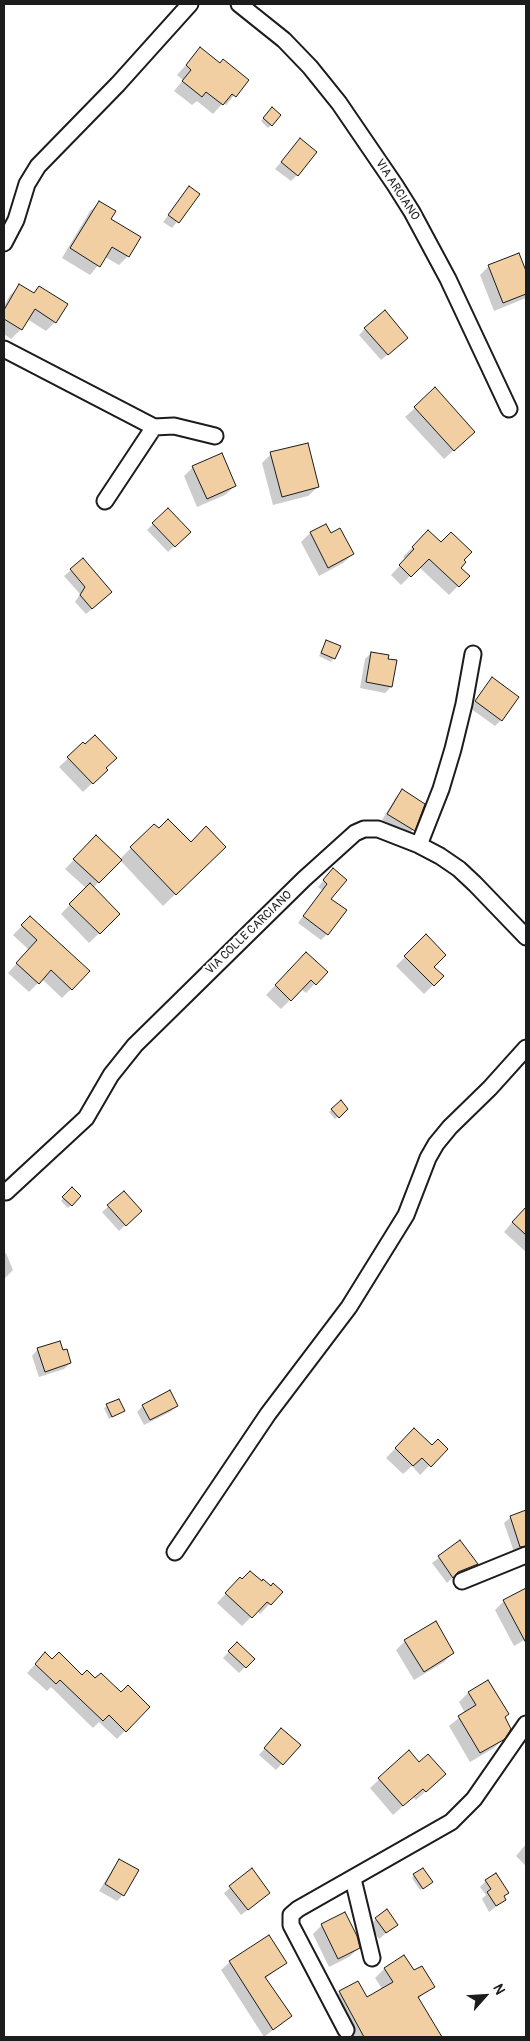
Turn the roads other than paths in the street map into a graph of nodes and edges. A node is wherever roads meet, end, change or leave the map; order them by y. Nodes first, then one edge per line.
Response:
1 (190, 4) edge
2 (239, 4) edge
3 (4, 242) edge
4 (4, 349) edge
5 (509, 409) dead end
6 (154, 427) junction
7 (215, 436) dead end
8 (105, 501) dead end
9 (473, 654) dead end
10 (419, 845) junction
11 (526, 937) edge
12 (526, 1048) edge
13 (6, 1192) dead end
14 (175, 1552) dead end
15 (526, 1555) edge
16 (462, 1580) dead end
17 (526, 1724) edge
18 (353, 1879) junction
19 (372, 1958) dead end
20 (346, 2030) dead end

1 - 3 street
2 - 5 street, VIA ARCIANO
4 - 6 street
6 - 7 street
6 - 8 street
9 - 10 street
10 - 11 street, VIA COLLE CARCIANO
10 - 13 street, VIA COLLE CARCIANO
12 - 14 street
15 - 16 street
17 - 18 street
18 - 19 street
18 - 20 street

